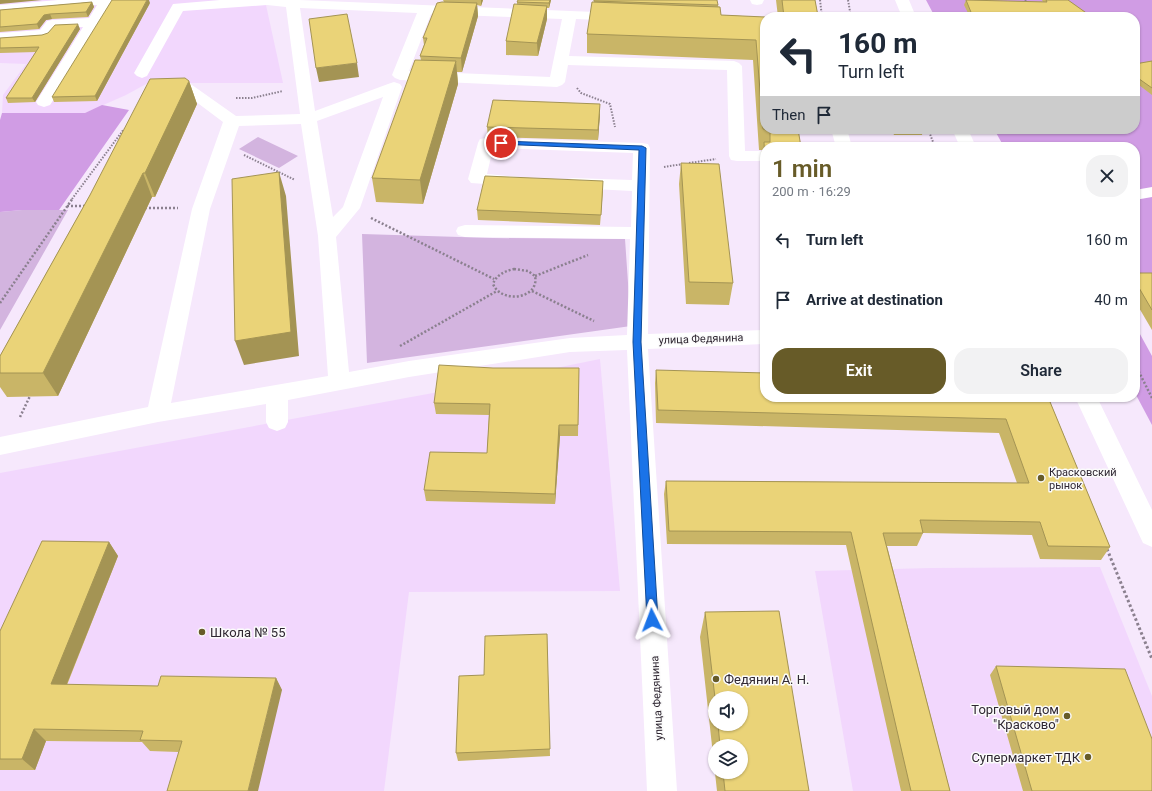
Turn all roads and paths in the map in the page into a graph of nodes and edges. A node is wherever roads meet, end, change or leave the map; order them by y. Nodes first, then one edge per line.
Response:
1 (107, 0) edge
2 (588, 0) edge
3 (820, 0) edge
4 (848, 0) edge
5 (902, 0) edge
6 (1025, 0) edge
7 (248, 1) edge
8 (292, 2) edge
9 (0, 8) edge
10 (1033, 8) edge
11 (426, 9) junction
12 (821, 12) edge
13 (850, 12) edge
14 (907, 12) edge
15 (570, 15) junction
16 (586, 16) junction
17 (632, 18) edge
18 (94, 22) junction
19 (0, 37) edge
20 (561, 60) junction
21 (142, 73) dead end
22 (180, 83) edge
23 (304, 87) junction
24 (202, 99) junction
25 (44, 102) dead end
26 (308, 119) junction
27 (232, 121) junction
28 (128, 124) edge
29 (620, 147) junction
30 (737, 156) junction
31 (760, 156) edge
32 (641, 179) junction
33 (532, 182) edge
34 (555, 182) edge
35 (1152, 192) edge
36 (1140, 194) edge
37 (67, 206) junction
38 (91, 206) edge
39 (138, 207) edge
40 (201, 209) junction
41 (465, 231) dead end
42 (640, 233) junction
43 (327, 236) junction
44 (497, 291) junction
45 (532, 291) junction
46 (0, 303) edge
47 (595, 321) dead end
48 (760, 337) edge
49 (637, 342) junction
50 (394, 350) dead end
51 (1140, 374) edge
52 (339, 382) junction
53 (277, 394) junction
54 (30, 396) edge
55 (1152, 398) edge
56 (1088, 402) edge
57 (158, 414) junction
58 (20, 418) dead end
59 (277, 422) dead end
60 (2, 451) edge
61 (1152, 536) edge
62 (1104, 543) edge
63 (1152, 660) edge
64 (662, 791) edge

1 - 9 street
1 - 18 street
2 - 16 street
3 - 12 path
4 - 13 path
5 - 14 street
6 - 10 path
7 - 8 street
7 - 21 street
8 - 11 street
8 - 23 street
11 - 15 street
11 - 20 street
15 - 16 street
15 - 20 street
16 - 17 street
18 - 19 street
18 - 25 street
20 - 29 path
20 - 30 street
22 - 24 street
23 - 24 path
23 - 26 street
24 - 27 street
26 - 27 street
26 - 43 street
26 - 43 street
27 - 40 street
28 - 37 path
29 - 32 street, улица Федянина
29 - 33 street
30 - 31 street
30 - 32 path
32 - 34 street
32 - 42 street, улица Федянина
35 - 36 street
37 - 38 path
37 - 46 path
39 - 40 path
40 - 57 street
41 - 42 street
42 - 49 street, улица Федянина
43 - 52 street
44 - 45 path
44 - 45 path
44 - 50 path
45 - 47 path
48 - 49 street, улица Федянина
49 - 52 street
49 - 64 street, улица Федянина
51 - 55 path
52 - 53 street
53 - 57 street
53 - 59 street
54 - 58 path
56 - 61 street
57 - 60 street
62 - 63 path

